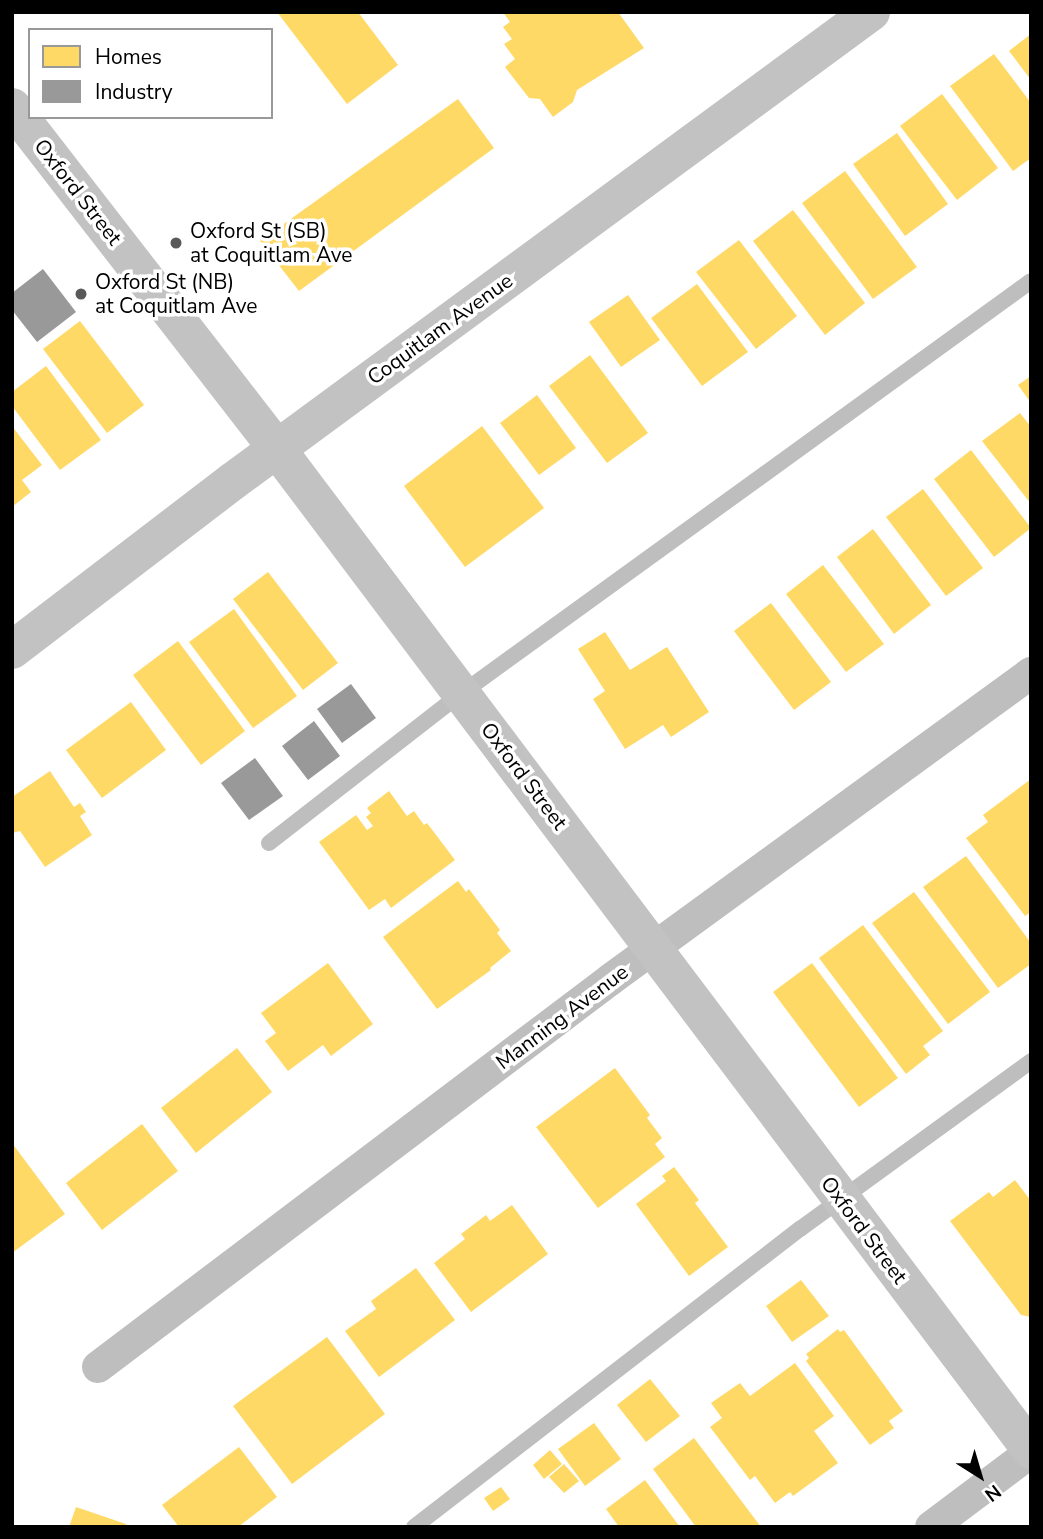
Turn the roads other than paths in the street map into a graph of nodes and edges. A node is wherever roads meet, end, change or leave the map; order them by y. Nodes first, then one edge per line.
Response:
1 (871, 12) edge
2 (12, 107) edge
3 (1031, 281) edge
4 (277, 449) junction
5 (12, 650) edge
6 (1031, 673) edge
7 (462, 693) junction
8 (269, 843) dead end
9 (653, 948) junction
10 (1031, 1061) edge
11 (840, 1198) junction
12 (98, 1367) dead end
13 (1031, 1451) edge
14 (414, 1527) edge
15 (931, 1527) edge

1 - 4 main road, Coquitlam Avenue
2 - 4 main road, Oxford Street
3 - 7 lane
4 - 5 main road, Coquitlam Avenue
4 - 7 main road, Oxford Street
6 - 9 street, Manning Avenue
7 - 8 lane
7 - 9 main road, Oxford Street
9 - 11 main road, Oxford Street
9 - 12 street, Manning Avenue
10 - 11 lane
11 - 13 main road, Oxford Street
11 - 14 lane
13 - 15 street

